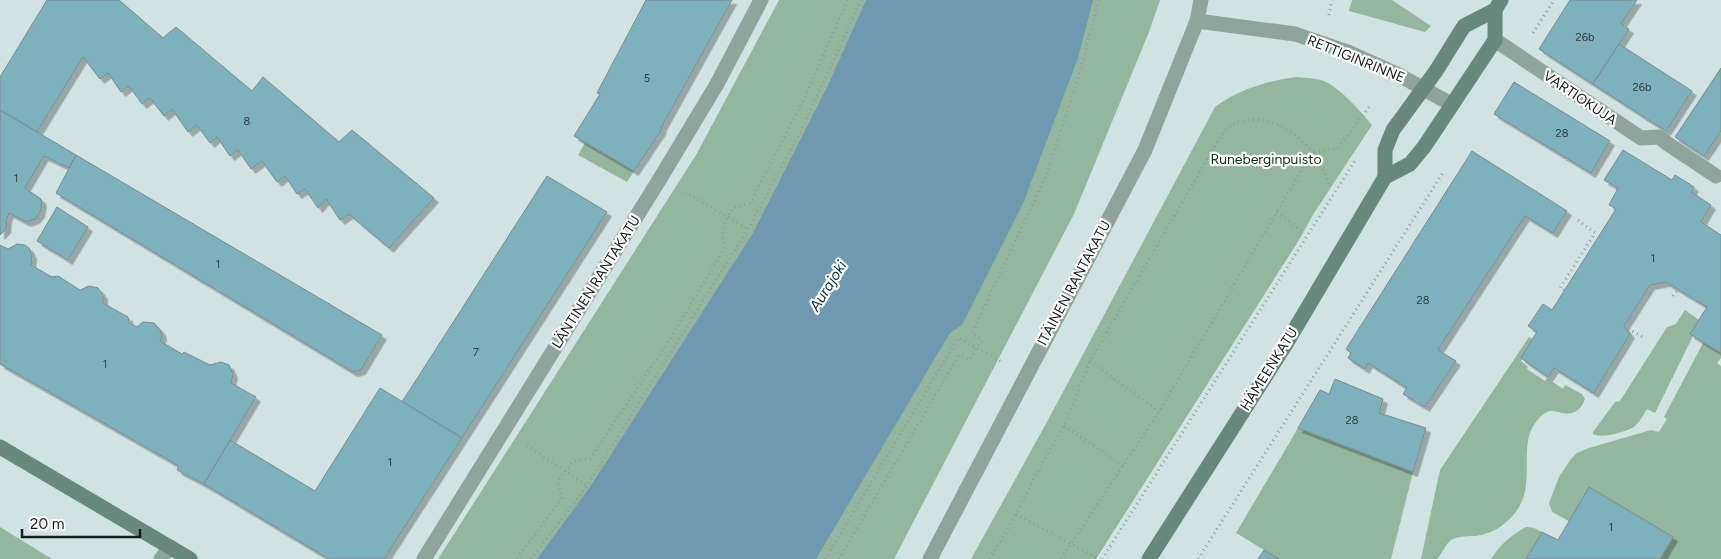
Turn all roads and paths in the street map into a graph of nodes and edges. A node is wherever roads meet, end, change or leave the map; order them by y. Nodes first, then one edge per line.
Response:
1 (761, 0) edge
2 (848, 0) edge
3 (862, 0) edge
4 (1099, 0) edge
5 (1201, 0) edge
6 (1332, 0) edge
7 (1498, 5) edge
8 (1329, 15) dead end
9 (1197, 21) junction
10 (1495, 40) junction
11 (1424, 87) junction
12 (1451, 104) junction
13 (1370, 106) dead end
14 (1312, 152) junction
15 (1360, 154) dead end
16 (1448, 164) dead end
17 (1716, 176) dead end
18 (1385, 177) junction
19 (1331, 186) dead end
20 (693, 197) dead end
21 (1277, 212) junction
22 (727, 217) junction
23 (1578, 220) dead end
24 (748, 229) junction
25 (1303, 232) dead end
26 (1678, 289) dead end
27 (1564, 290) dead end
28 (1673, 296) dead end
29 (1624, 326) dead end
30 (1644, 338) dead end
31 (977, 348) junction
32 (1090, 361) junction
33 (1003, 363) dead end
34 (1159, 412) junction
35 (1064, 426) junction
36 (0, 447) edge
37 (532, 449) dead end
38 (1124, 466) junction
39 (566, 471) junction
40 (586, 486) junction
41 (1016, 514) junction
42 (1071, 544) junction
43 (166, 553) edge
44 (190, 559) edge
45 (424, 559) edge
46 (517, 559) edge
47 (531, 559) edge
48 (825, 559) edge
49 (839, 559) edge
50 (930, 559) edge
51 (990, 559) edge
52 (1061, 559) edge
53 (1100, 559) edge
54 (1150, 559) edge
55 (1198, 559) edge

1 - 45 street, LÄNTINEN RANTAKATU
2 - 22 path
3 - 24 path
4 - 31 path
5 - 9 street, ITÄINEN RANTAKATU
6 - 8 path
7 - 10 main road
7 - 11 main road
9 - 11 street, RETTIGINRINNE
9 - 50 street, ITÄINEN RANTAKATU
10 - 12 main road
10 - 17 street, VARTIOKUJA
11 - 12 street, RETTIGINRINNE
11 - 18 main road
12 - 18 main road
13 - 14 path
14 - 19 path
14 - 21 path
14 - 32 path
15 - 53 path
16 - 55 path
18 - 54 main road, HÄMEENKATU
20 - 22 path
21 - 25 path
21 - 34 path
22 - 24 path
22 - 39 path
23 - 27 path
24 - 40 path
26 - 28 path
29 - 30 path
31 - 33 path
31 - 48 path
31 - 49 path
32 - 34 path
32 - 35 path
34 - 38 path
35 - 38 path
35 - 41 path
36 - 43 main road
37 - 39 path
38 - 42 path
39 - 40 path
39 - 46 path
40 - 47 path
41 - 42 path
41 - 51 path
42 - 52 path
42 - 53 path
43 - 44 main road

